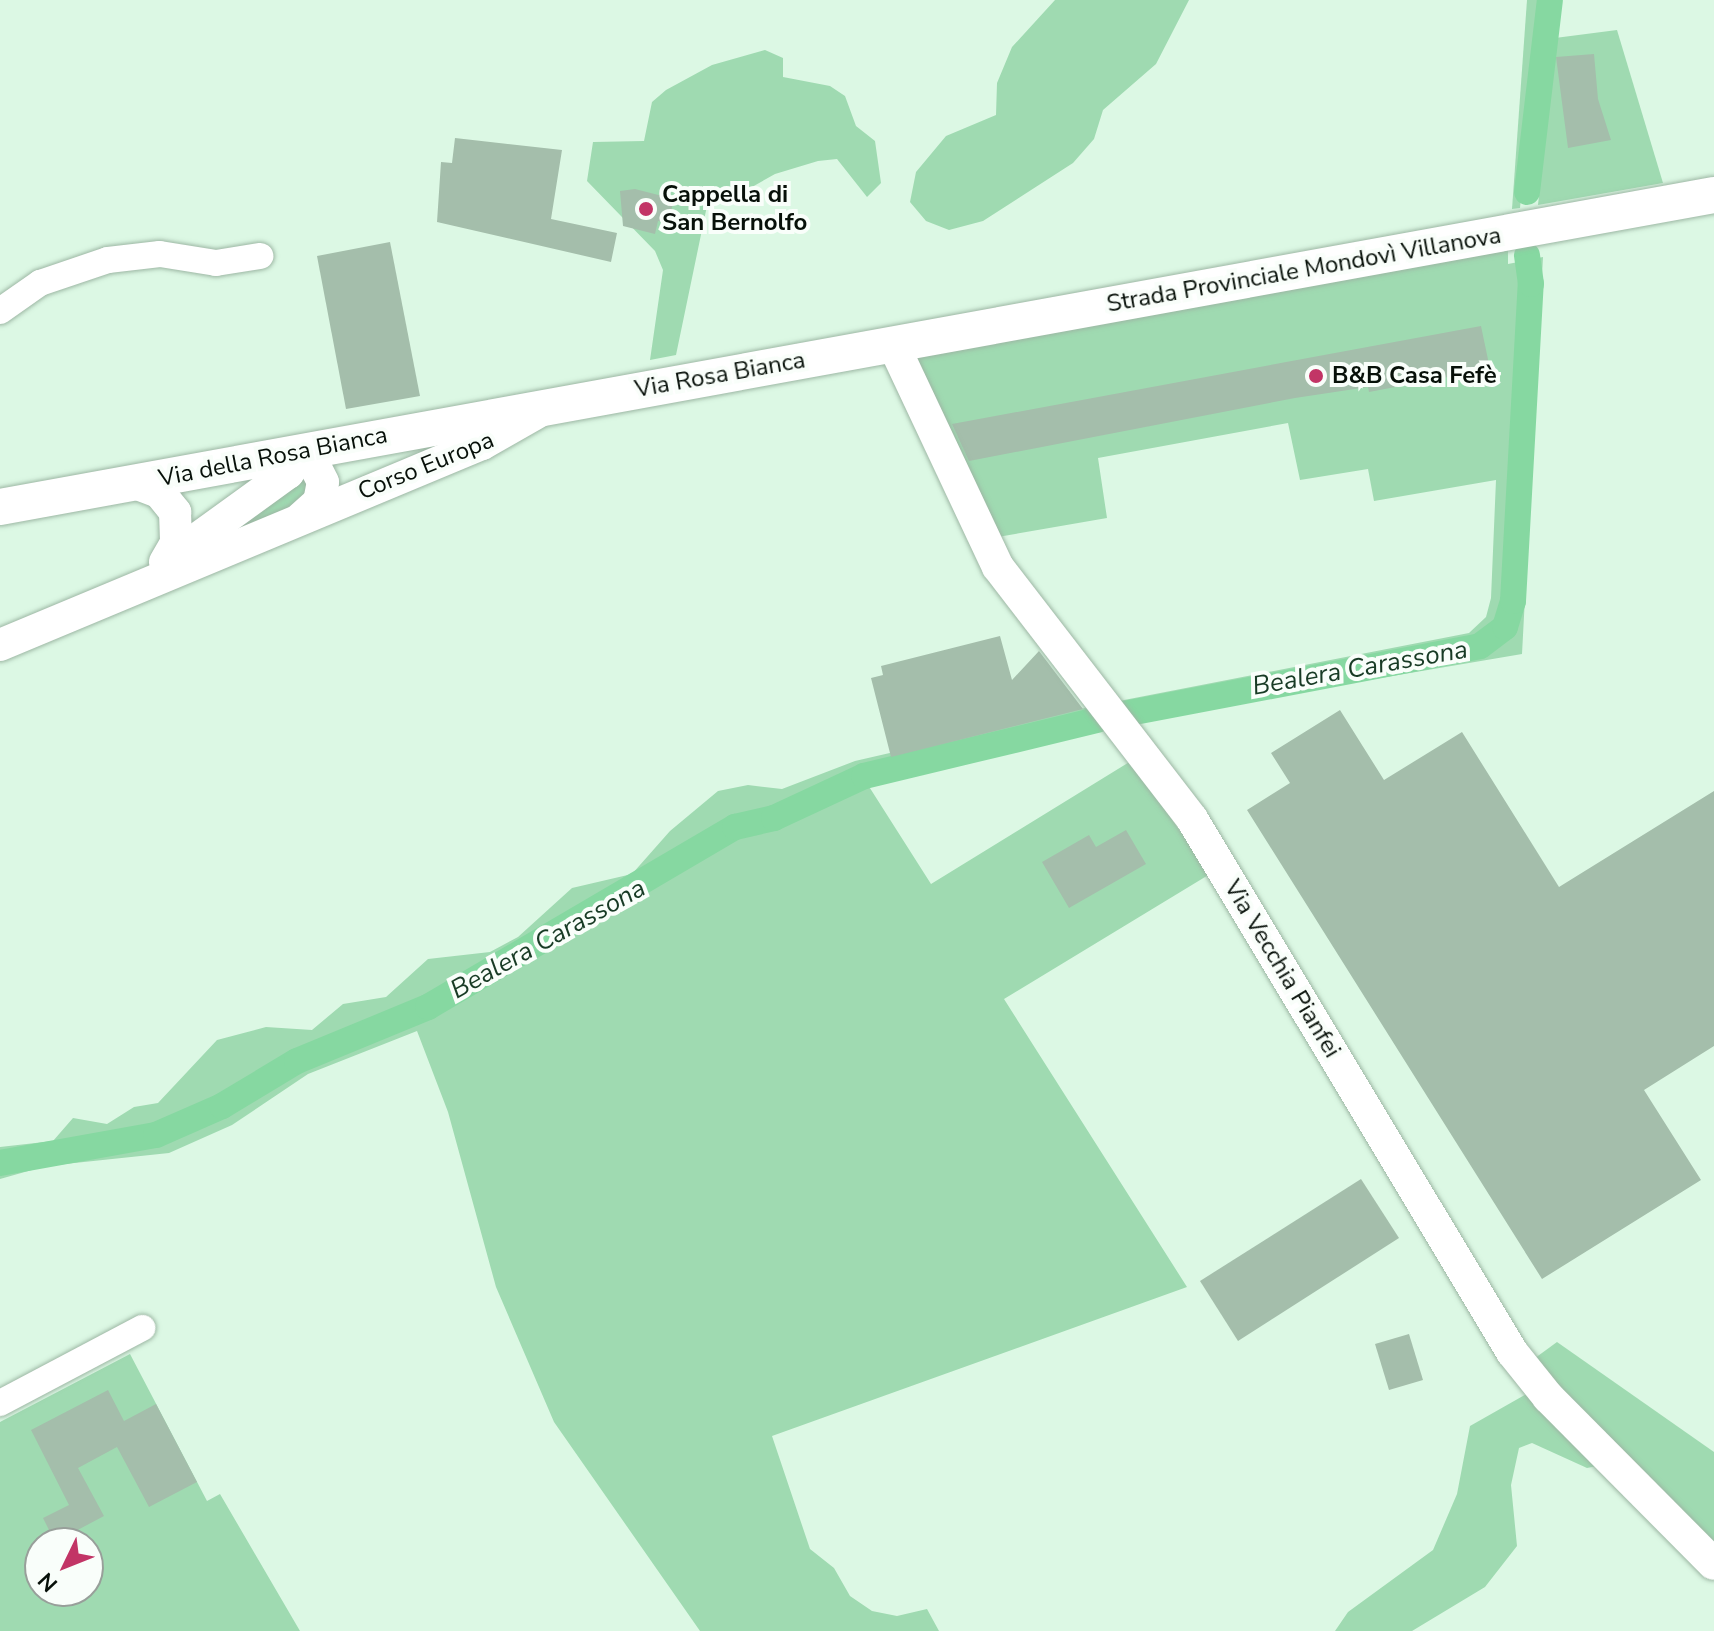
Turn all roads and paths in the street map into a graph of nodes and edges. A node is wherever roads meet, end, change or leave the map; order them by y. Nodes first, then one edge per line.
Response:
1 (1714, 195) edge
2 (260, 256) dead end
3 (0, 311) edge
4 (893, 344) junction
5 (546, 407) junction
6 (305, 451) junction
7 (135, 483) junction
8 (0, 507) edge
9 (301, 518) junction
10 (165, 562) junction
11 (131, 587) junction
12 (0, 645) edge
13 (142, 1328) dead end
14 (0, 1403) edge
15 (1714, 1564) edge

1 - 4 main road, Strada Provinciale Mondovì Villanova
2 - 3 street
4 - 5 main road, Via Rosa Bianca
4 - 15 street, Via Vecchia Pianfei
5 - 6 main road, Via della Rosa Bianca
5 - 9 street, Corso Europa
6 - 7 main road, Via della Rosa Bianca
6 - 9 street, Corso Europa
6 - 10 street, Corso Europa
7 - 8 main road, Via della Rosa Bianca
7 - 10 street
9 - 11 street, Corso Europa
10 - 11 street, Corso Europa
11 - 12 street, Corso Europa
13 - 14 street

